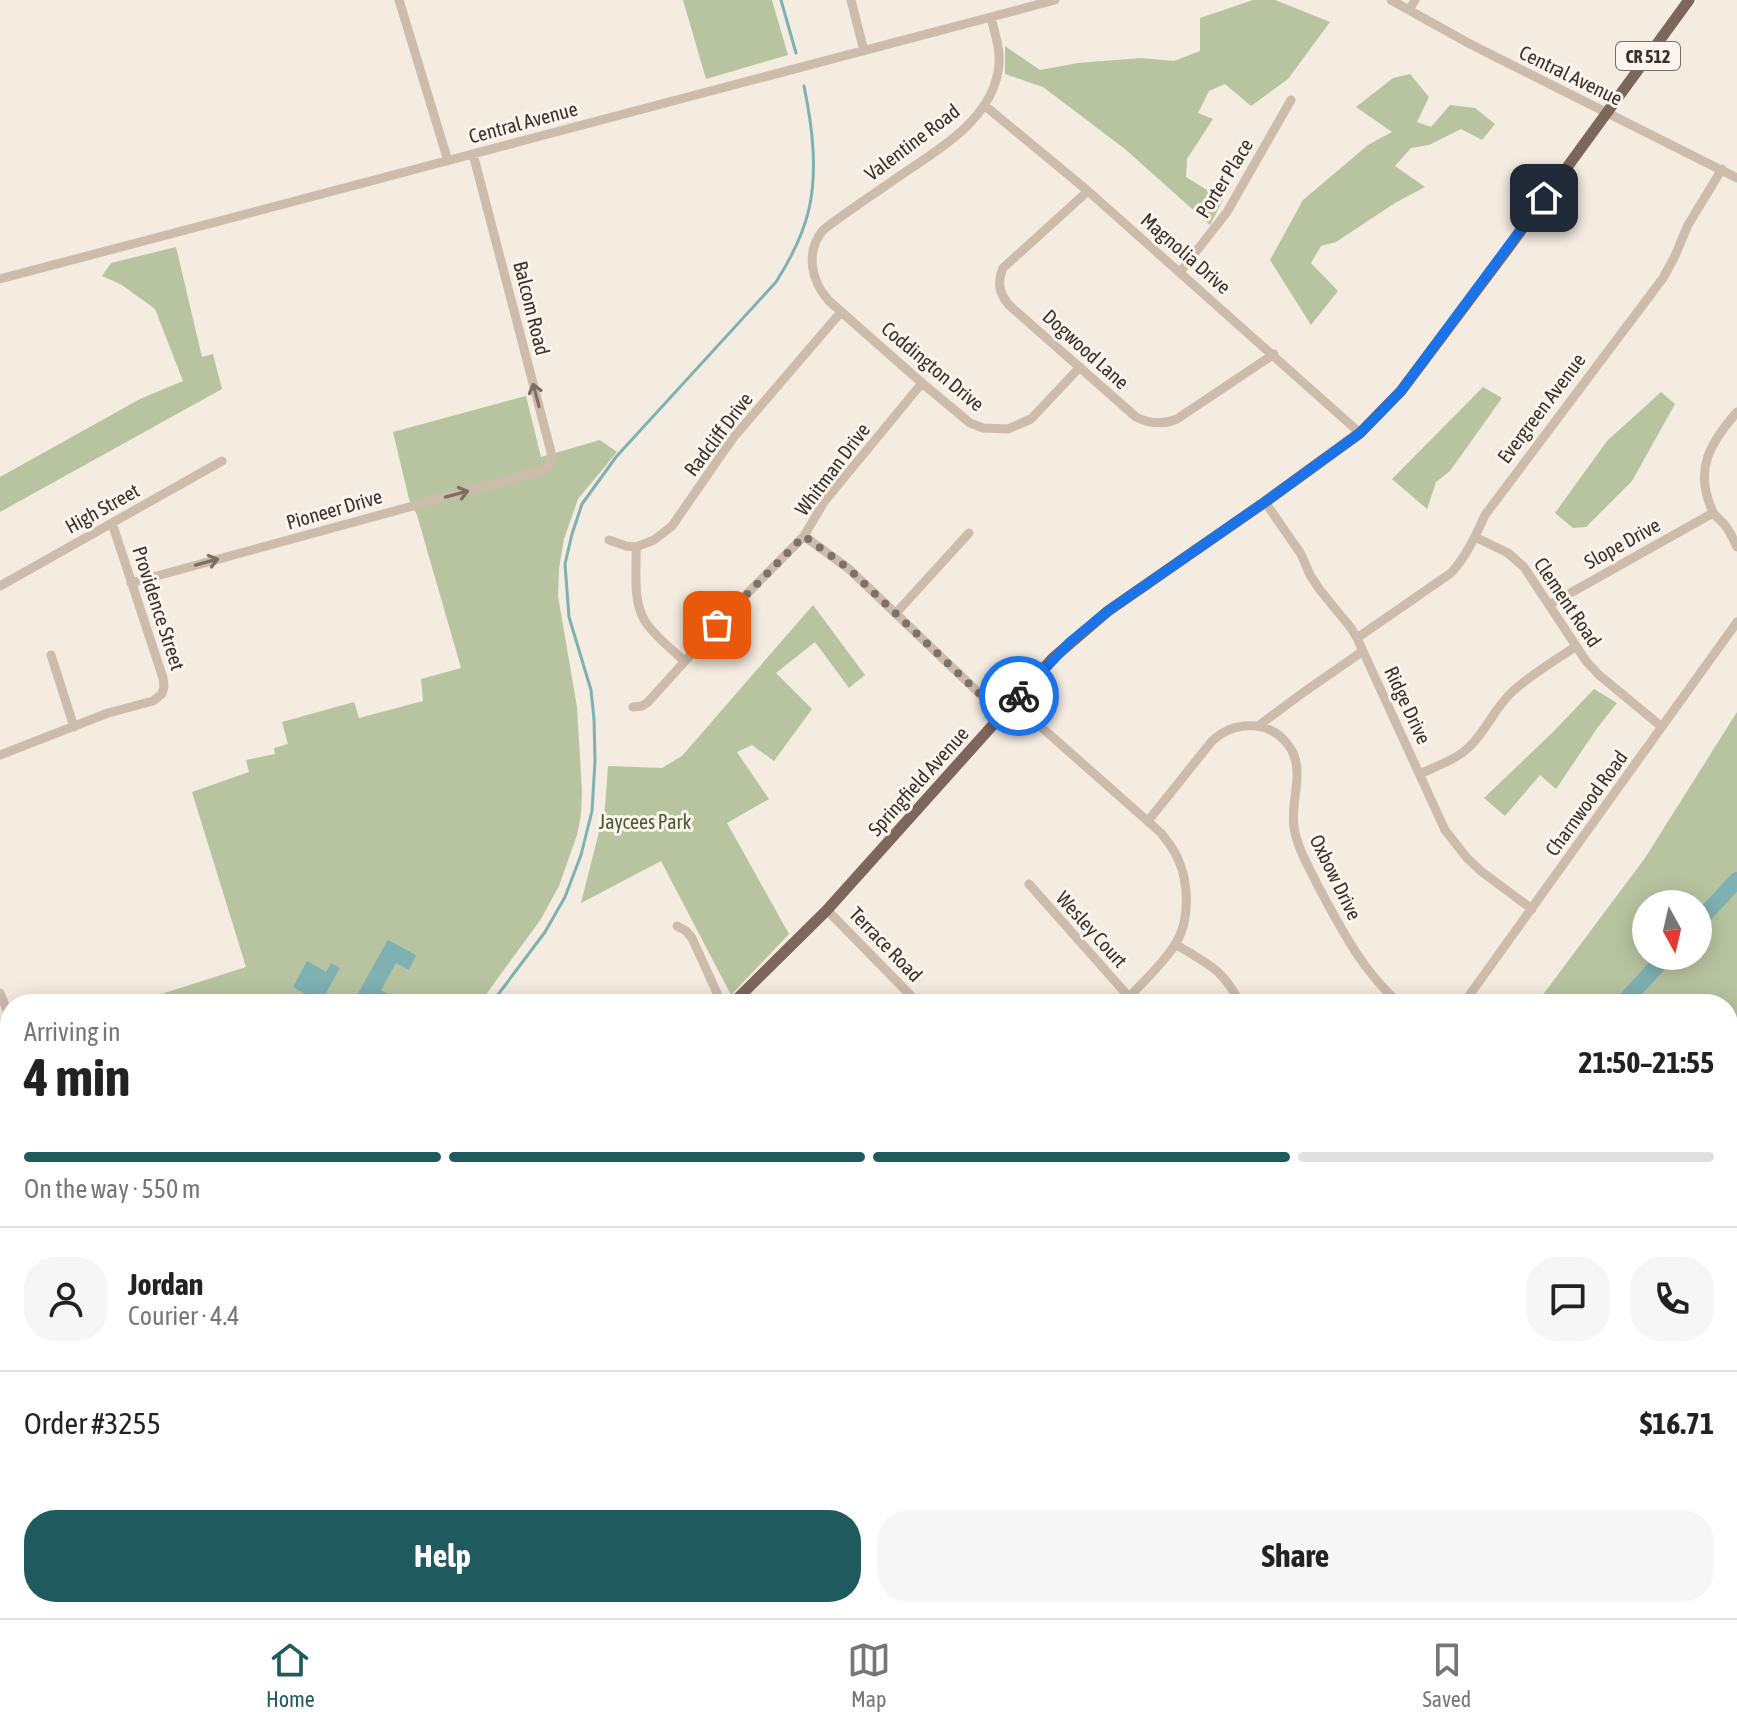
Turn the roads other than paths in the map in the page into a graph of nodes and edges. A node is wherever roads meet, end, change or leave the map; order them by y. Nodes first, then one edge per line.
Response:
1 (399, 0) edge
2 (851, 0) edge
3 (1055, 0) edge
4 (1391, 0) edge
5 (1415, 0) edge
6 (1689, 0) edge
7 (1036, 2) edge
8 (1409, 10) junction
9 (991, 17) junction
10 (864, 51) junction
11 (1291, 100) dead end
12 (984, 105) junction
13 (1606, 111) junction
14 (473, 154) junction
15 (448, 161) junction
16 (1722, 169) junction
17 (1737, 178) edge
18 (1088, 191) junction
19 (823, 230) joint
20 (1180, 272) junction
21 (0, 279) edge
22 (841, 312) junction
23 (1274, 354) junction
24 (1080, 367) junction
25 (922, 383) junction
26 (1737, 412) edge
27 (1360, 433) junction
28 (222, 461) dead end
29 (546, 469) joint
30 (1265, 502) junction
31 (1713, 513) junction
32 (112, 523) junction
33 (969, 533) dead end
34 (804, 536) junction
35 (1475, 537) junction
36 (609, 540) dead end
37 (636, 547) junction
38 (1737, 547) edge
39 (131, 583) junction
40 (0, 586) edge
41 (1549, 605) junction
42 (896, 613) junction
43 (1737, 622) edge
44 (1357, 638) junction
45 (1575, 647) junction
46 (1363, 651) junction
47 (51, 655) dead end
48 (684, 661) junction
49 (1013, 702) junction
50 (633, 707) dead end
51 (1002, 715) junction
52 (1258, 726) junction
53 (74, 727) junction
54 (1662, 727) junction
55 (0, 755) edge
56 (1420, 774) junction
57 (1148, 821) junction
58 (1029, 884) dead end
59 (1532, 909) junction
60 (827, 910) junction
61 (677, 926) dead end
62 (1175, 944) junction
63 (717, 994) edge
64 (742, 994) edge
65 (909, 994) edge
66 (1121, 994) edge
67 (1132, 994) edge
68 (1234, 994) edge
69 (1389, 994) edge
70 (1470, 994) edge

1 - 15 street
2 - 10 street
3 - 7 street, Central Avenue
4 - 8 street, Central Avenue
5 - 8 street
6 - 13 main road, Springfield Avenue / CR 512
7 - 9 street, Central Avenue
8 - 13 street, Central Avenue
9 - 10 street, Central Avenue
9 - 12 street, Valentine Road
10 - 14 street, Central Avenue
11 - 20 street, Porter Place
12 - 18 street, Magnolia Drive
12 - 19 street, Valentine Road
13 - 16 street, Central Avenue
13 - 27 main road, Springfield Avenue / CR 512
14 - 15 street, Central Avenue
29 -> 14 street, Balcom Road
15 - 21 street, Central Avenue
16 - 17 street, Central Avenue
16 - 35 street, Evergreen Avenue
18 - 20 street, Magnolia Drive
18 - 24 street, Dogwood Lane
19 - 22 street, Coddington Drive
20 - 23 street, Magnolia Drive
22 - 25 street, Coddington Drive
22 - 37 street, Radcliff Drive
23 - 24 street, Dogwood Lane
23 - 27 street, Magnolia Drive
24 - 25 street, Coddington Drive
25 - 34 street, Whitman Drive
26 - 31 street
27 - 30 main road, Springfield Avenue / CR 512
28 - 32 street, High Street
39 -> 29 street, Pioneer Drive
30 - 44 street, Ridge Drive
30 - 49 main road, Springfield Avenue / CR 512
31 - 38 street
31 - 41 street, Slope Drive
32 - 39 street, Providence Street
32 - 40 street, High Street
33 - 42 street
34 - 42 street
34 - 48 street, Whitman Drive
35 - 41 street, Clement Road
35 - 44 street, Evergreen Avenue
36 - 37 street
37 - 48 street
39 - 53 street, Providence Street
41 - 45 street, Clement Road
42 - 51 street
43 - 54 street, Charnwood Road
44 - 46 street, Ridge Drive
45 - 54 street, Clement Road
45 - 56 street
46 - 52 street
46 - 56 street, Ridge Drive
47 - 53 street
48 - 50 street, Whitman Drive
49 - 51 main road, Springfield Avenue / CR 512
49 - 57 street
51 - 60 main road, Springfield Avenue / CR 512
52 - 57 street
52 - 69 street, Oxbow Drive
53 - 55 street
54 - 59 street, Charnwood Road
56 - 59 street, Ridge Drive
57 - 62 street
58 - 66 street, Wesley Court
59 - 70 street, Charnwood Road
60 - 64 main road, Springfield Avenue / CR 512
60 - 65 street, Terrace Road
61 - 63 street
62 - 67 street
62 - 68 street

